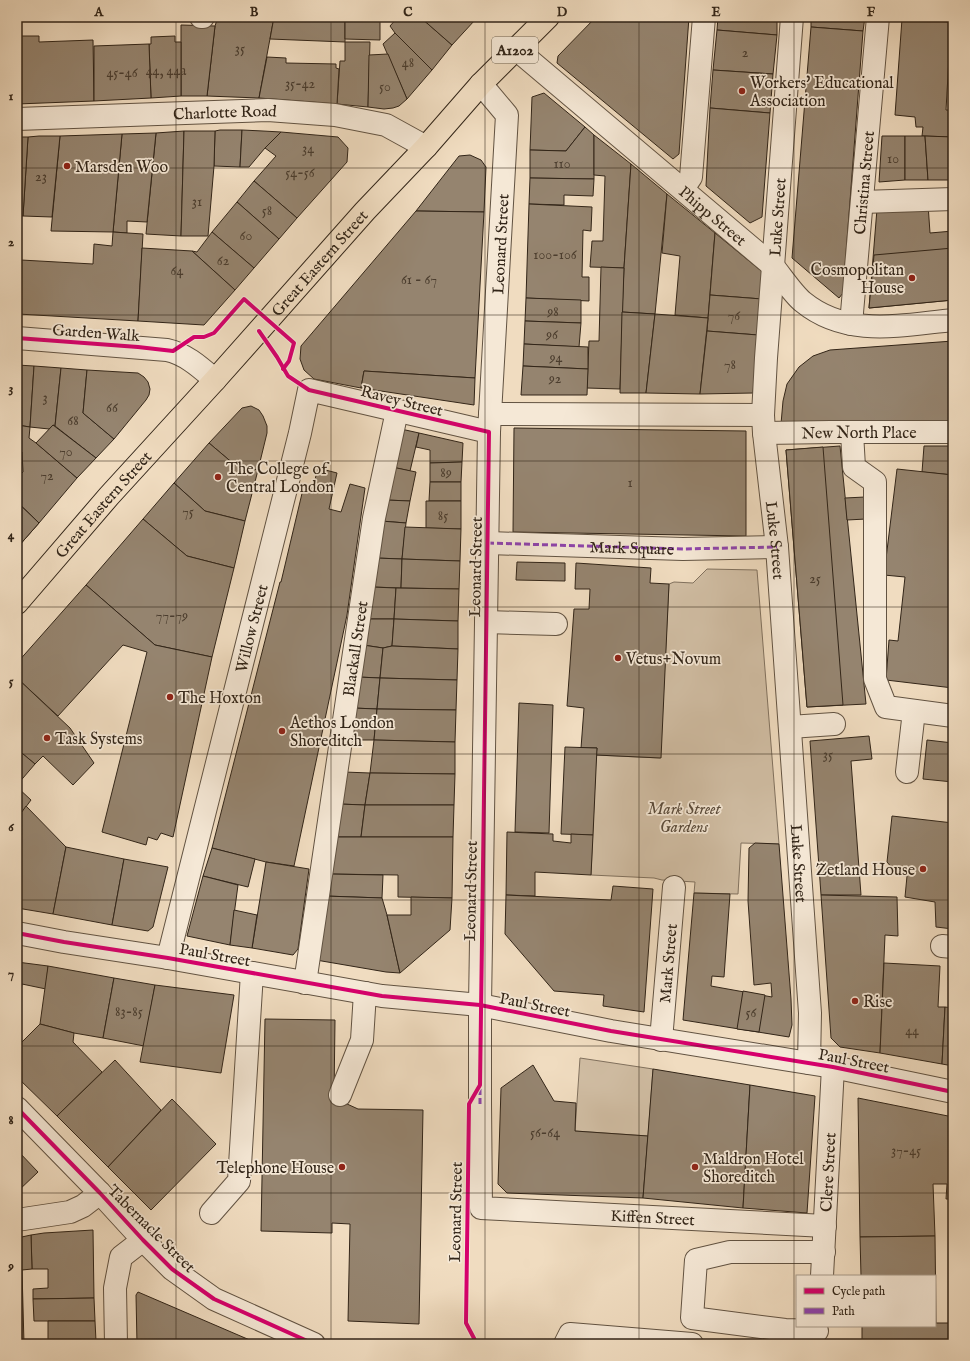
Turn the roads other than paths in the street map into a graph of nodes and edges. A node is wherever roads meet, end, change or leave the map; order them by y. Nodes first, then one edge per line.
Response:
1 (548, 17) edge
2 (704, 17) edge
3 (792, 17) edge
4 (878, 17) edge
5 (516, 49) junction
6 (481, 84) junction
7 (17, 119) edge
8 (426, 147) junction
9 (953, 185) edge
10 (683, 189) junction
11 (863, 194) junction
12 (953, 199) edge
13 (773, 266) junction
14 (953, 320) edge
15 (851, 324) junction
16 (17, 338) edge
17 (215, 380) junction
18 (309, 390) joint
19 (397, 411) junction
20 (490, 423) junction
21 (764, 424) junction
22 (852, 432) junction
23 (953, 432) edge
24 (488, 543) junction
25 (777, 547) junction
26 (17, 603) edge
27 (486, 622) junction
28 (556, 624) dead end
29 (914, 712) junction
30 (953, 716) edge
31 (834, 724) dead end
32 (790, 727) junction
33 (908, 772) dead end
34 (674, 887) dead end
35 (17, 932) edge
36 (168, 958) junction
37 (252, 973) junction
38 (305, 983) junction
39 (374, 994) junction
40 (480, 1005) junction
41 (661, 1040) junction
42 (809, 1063) junction
43 (833, 1068) junction
44 (953, 1092) edge
45 (340, 1095) dead end
46 (17, 1108) edge
47 (100, 1193) junction
48 (481, 1208) joint
49 (211, 1213) dead end
50 (17, 1220) edge
51 (825, 1226) junction
52 (143, 1240) junction
53 (824, 1252) junction
54 (822, 1275) edge
55 (817, 1334) edge
56 (116, 1344) edge
57 (314, 1344) edge
58 (565, 1344) edge
59 (692, 1344) edge

1 - 5 highway, Great Eastern Street / A1202
2 - 10 street
3 - 13 street, Luke Street
4 - 11 street, Christina Street
5 - 6 highway, Great Eastern Street / A1202
5 - 10 street, Phipp Street
6 - 8 highway, Great Eastern Street / A1202
6 - 20 street, Leonard Street
7 - 8 street, Charlotte Road
8 - 17 highway, Great Eastern Street / A1202
9 - 11 street
10 - 13 street, Phipp Street
11 - 12 street
11 - 15 street, Christina Street
13 - 15 street, Phipp Street
13 - 21 street, Luke Street
14 - 15 street, Phipp Street
16 - 17 street, Garden Walk
17 - 26 highway, Great Eastern Street / A1202
18 - 19 street, Ravey Street
18 - 36 street, Willow Street
19 - 20 street, Ravey Street
19 - 38 street, Blackall Street
20 - 21 street, Ravey Street
20 - 24 street, Leonard Street
21 - 22 street, New North Place
21 - 25 street, Luke Street
22 - 23 street, New North Place
22 - 29 street
24 - 25 street, Mark Square
24 - 27 street, Leonard Street
25 - 32 street, Luke Street
27 - 28 street
27 - 40 street, Leonard Street
29 - 30 street
29 - 33 street
31 - 32 street
32 - 42 street, Luke Street
34 - 41 street, Mark Street
35 - 36 street, Paul Street
36 - 37 street, Paul Street
37 - 38 street, Paul Street
37 - 49 street
38 - 39 street, Paul Street
39 - 40 street, Paul Street
39 - 45 street
40 - 41 street, Paul Street
40 - 48 street, Leonard Street
41 - 42 street, Paul Street
42 - 43 street, Paul Street
43 - 44 street, Paul Street
43 - 51 street, Clere Street
46 - 47 street, Tabernacle Street
47 - 50 street
47 - 52 street, Tabernacle Street
48 - 51 street, Kiffen Street
51 - 53 street, Clere Street
52 - 56 street
52 - 57 street, Tabernacle Street
53 - 54 street, Clere Street
53 - 55 street
58 - 59 street

